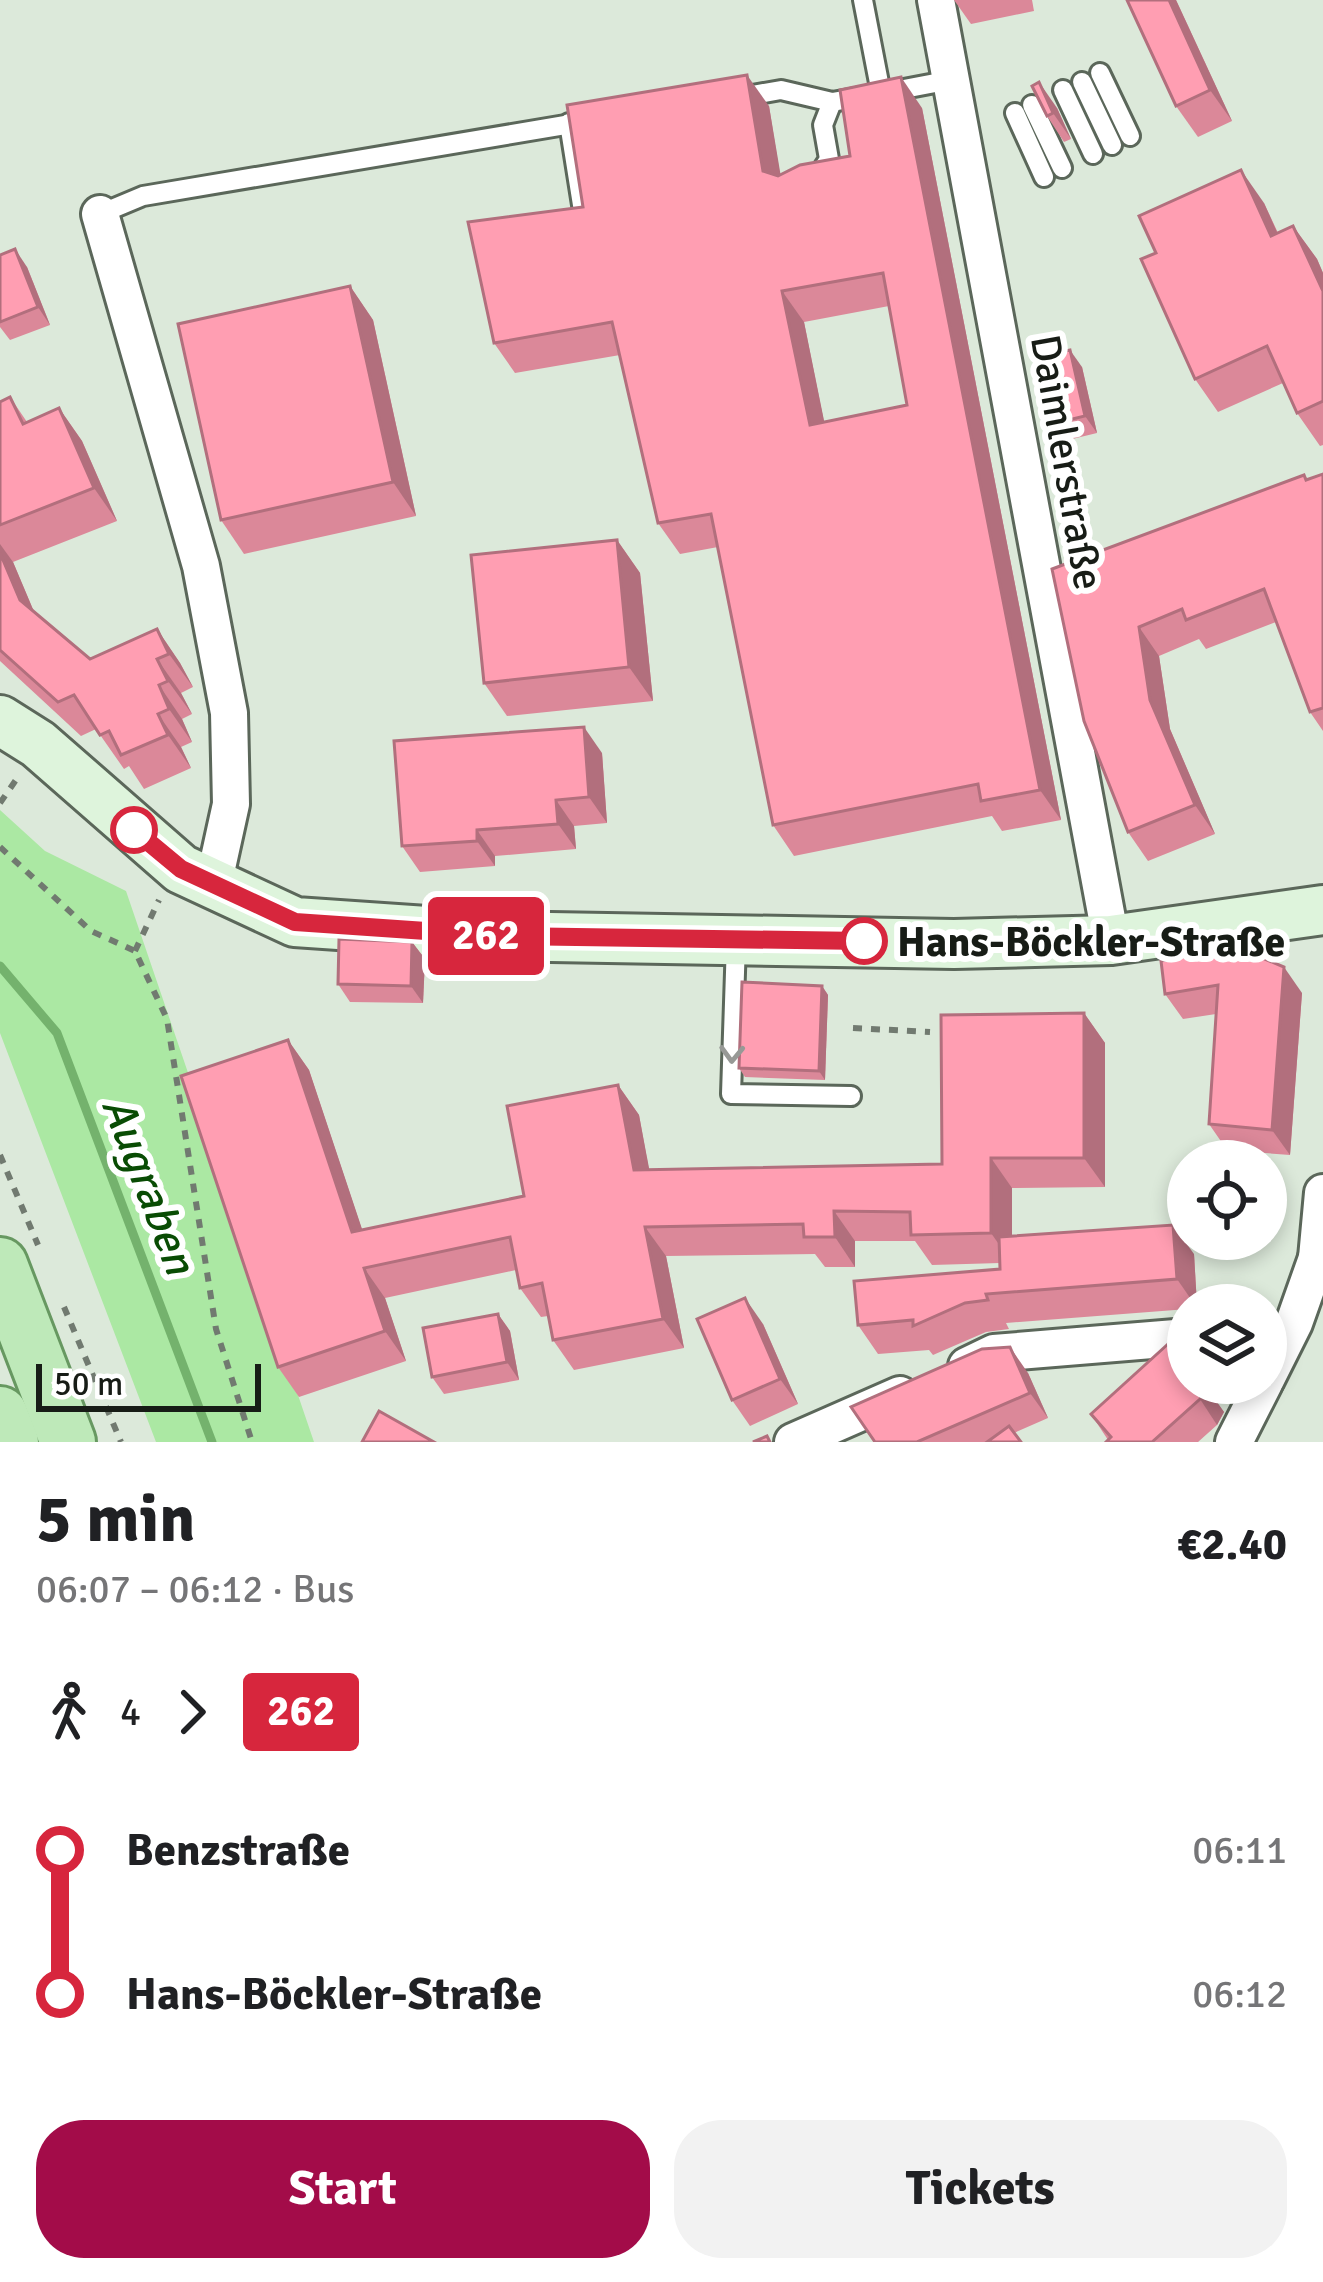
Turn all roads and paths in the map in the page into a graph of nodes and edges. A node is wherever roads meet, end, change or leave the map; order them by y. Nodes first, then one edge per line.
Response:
1 (863, 0) edge
2 (936, 0) edge
3 (1100, 73) dead end
4 (951, 80) junction
5 (1072, 86) dead end
6 (881, 93) junction
7 (718, 101) edge
8 (832, 102) junction
9 (1023, 109) dead end
10 (614, 119) edge
11 (569, 123) junction
12 (1053, 172) dead end
13 (797, 193) edge
14 (100, 214) joint
15 (586, 230) edge
16 (0, 720) edge
17 (0, 847) edge
18 (197, 878) junction
19 (1322, 911) edge
20 (1323, 933) edge
21 (736, 938) junction
22 (1111, 940) junction
23 (135, 951) junction
24 (853, 1028) dead end
25 (930, 1032) dead end
26 (851, 1096) dead end
27 (1323, 1195) edge
28 (1320, 1260) edge
29 (0, 1265) edge
30 (1287, 1314) edge
31 (1167, 1339) edge
32 (1253, 1404) edge
33 (0, 1414) edge
34 (11, 1442) edge
35 (68, 1442) edge
36 (252, 1442) edge
37 (793, 1442) edge
38 (1234, 1442) edge

1 - 6 lane
2 - 4 street, Daimlerstraße
3 - 5 lane
4 - 6 lane
4 - 22 street, Daimlerstraße
6 - 8 lane
7 - 8 lane
8 - 13 lane
9 - 12 lane
10 - 11 lane
11 - 14 lane
11 - 15 lane
14 - 18 street
16 - 18 street
17 - 23 path
18 - 21 street
18 - 23 path
19 - 20 street
19 - 22 street
21 - 22 street
21 -> 26 lane
23 - 36 path
24 - 25 path
27 - 28 street
28 - 30 street
29 - 35 main road
31 - 37 street
32 - 38 street
33 - 34 main road

